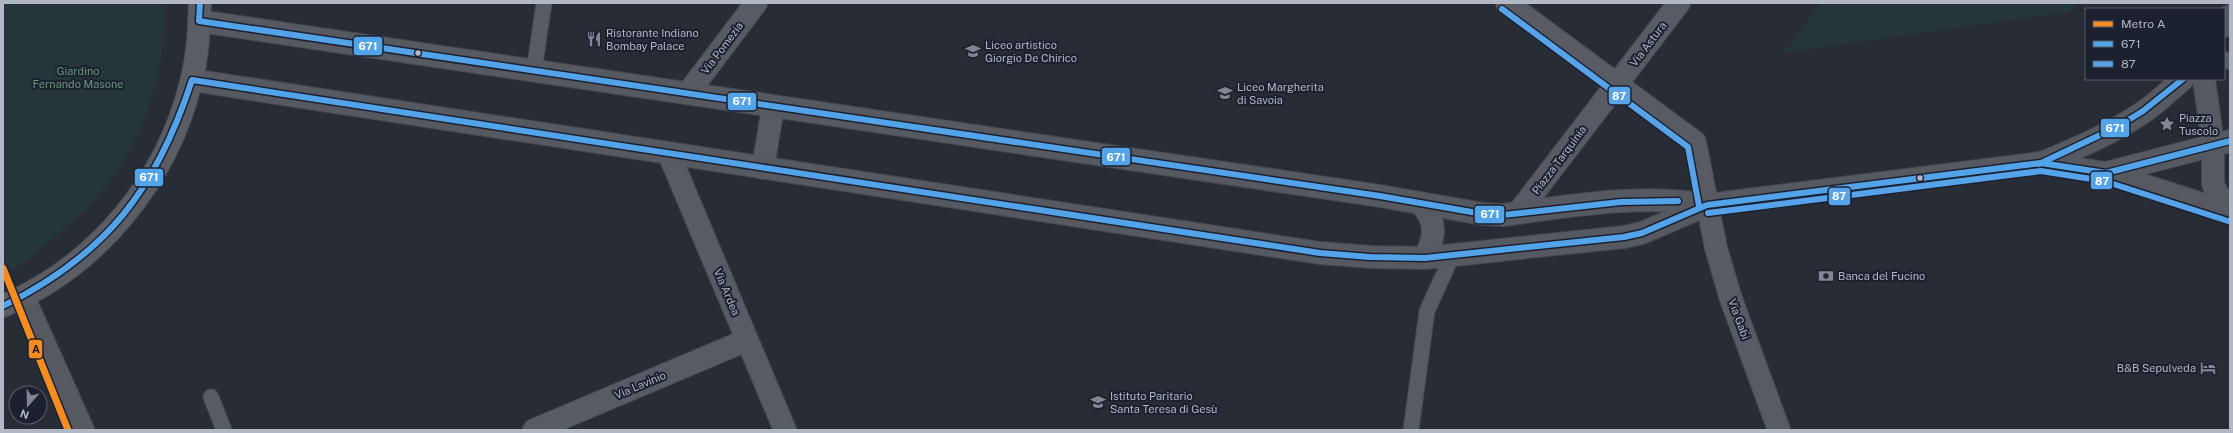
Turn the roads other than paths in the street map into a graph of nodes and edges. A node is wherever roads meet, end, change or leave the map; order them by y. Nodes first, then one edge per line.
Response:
1 (544, 3) edge
2 (756, 3) edge
3 (1507, 3) edge
4 (1679, 3) edge
5 (199, 12) edge
6 (534, 71) junction
7 (192, 80) junction
8 (2182, 80) edge
9 (2204, 80) edge
10 (1617, 84) junction
11 (688, 94) junction
12 (773, 107) junction
13 (2221, 142) edge
14 (669, 154) junction
15 (2041, 164) junction
16 (763, 168) junction
17 (2106, 173) junction
18 (1420, 203) junction
19 (1707, 205) junction
20 (2230, 208) edge
21 (1518, 213) junction
22 (2230, 214) edge
23 (1452, 256) junction
24 (1425, 258) junction
25 (24, 298) junction
26 (3, 306) edge
27 (747, 340) junction
28 (211, 398) dead end
29 (83, 430) edge
30 (224, 430) edge
31 (534, 430) edge
32 (785, 430) edge
33 (1411, 430) edge
34 (1779, 430) edge

1 - 6 lane
2 - 11 street, Via Pomezia
3 - 10 street
4 - 10 street, Via Astura
5 - 6 main road
5 - 7 main road
6 - 11 main road
7 - 14 main road
7 - 25 main road
8 - 15 main road
9 - 13 main road
10 - 19 street
10 - 21 street, Piazza Tarquinia
11 - 12 main road
12 - 16 street
12 - 18 main road
13 - 17 main road
13 - 20 main road
14 - 16 main road
14 - 27 street, Via Ardea
15 - 17 main road
15 - 19 main road
16 - 24 main road
17 - 22 main road
18 - 21 main road
18 - 24 street
19 - 21 main road, Piazza Tarquinia
19 - 23 main road
19 - 34 street, Via Gabi
23 - 24 main road
23 - 33 lane
25 - 26 main road
25 - 29 main road
27 - 31 street, Via Lavinio
27 - 32 street, Via Ardea
28 - 30 lane

